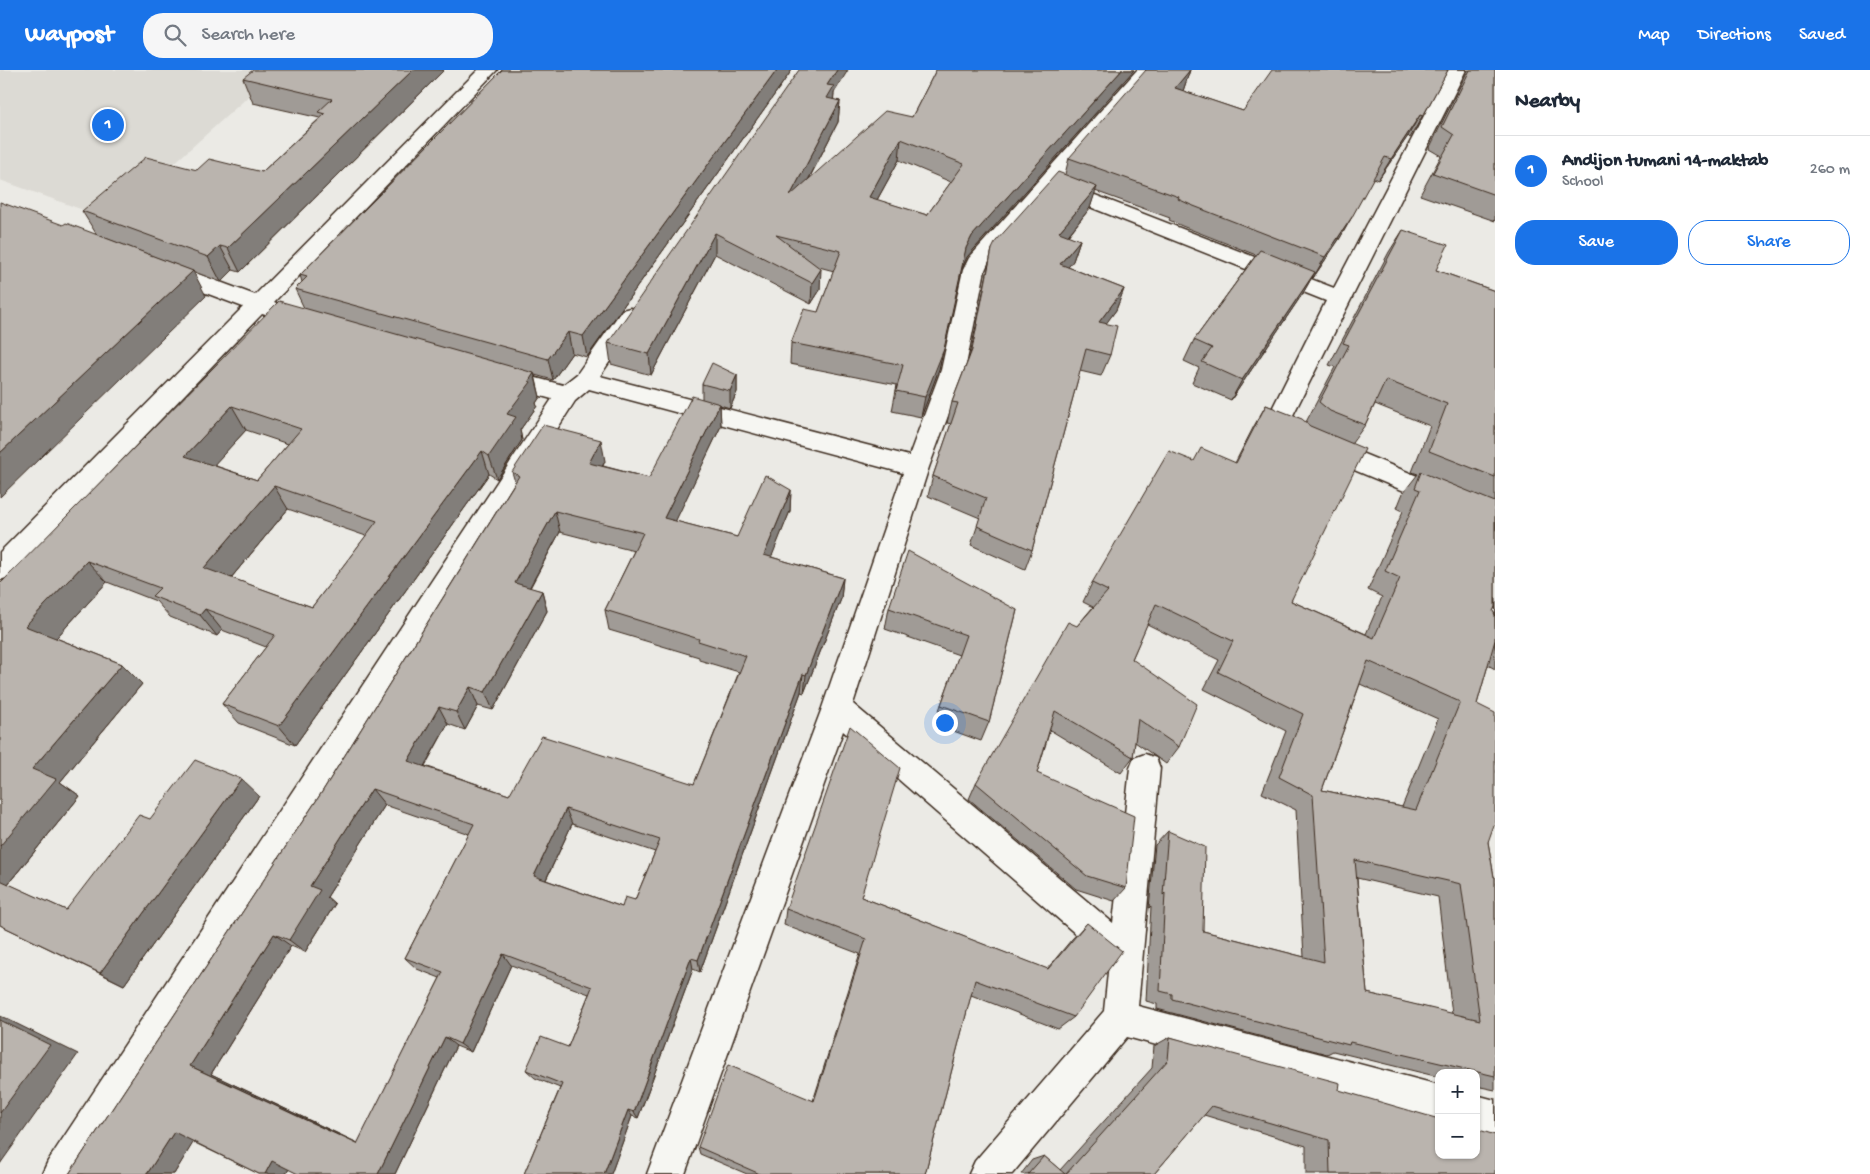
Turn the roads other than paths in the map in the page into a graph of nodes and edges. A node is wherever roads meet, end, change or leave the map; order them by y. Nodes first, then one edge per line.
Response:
1 (488, 70) edge
2 (1147, 70) edge
3 (1457, 70) edge
4 (1047, 182) junction
5 (149, 264) edge
6 (646, 291) edge
7 (1339, 298) junction
8 (258, 306) junction
9 (295, 317) edge
10 (482, 371) edge
11 (576, 388) junction
12 (917, 467) junction
13 (1495, 519) edge
14 (0, 570) edge
15 (1495, 610) edge
16 (1495, 634) edge
17 (837, 708) junction
18 (1145, 768) dead end
19 (1125, 955) junction
20 (1120, 1018) junction
21 (1435, 1102) edge
22 (1480, 1114) edge
23 (1495, 1118) edge
24 (61, 1174) edge
25 (666, 1174) edge
26 (988, 1174) edge

1 - 8 street
2 - 4 street
3 - 7 street
4 - 7 street
4 - 12 street
5 - 8 street
6 - 11 street
7 - 13 street
8 - 9 street
8 - 14 street
10 - 11 street
11 - 12 street
11 - 24 street
12 - 17 street
15 - 16 street
17 - 19 street
17 - 25 street
18 - 19 street
19 - 20 street
20 - 21 street
20 - 26 street
22 - 23 street

